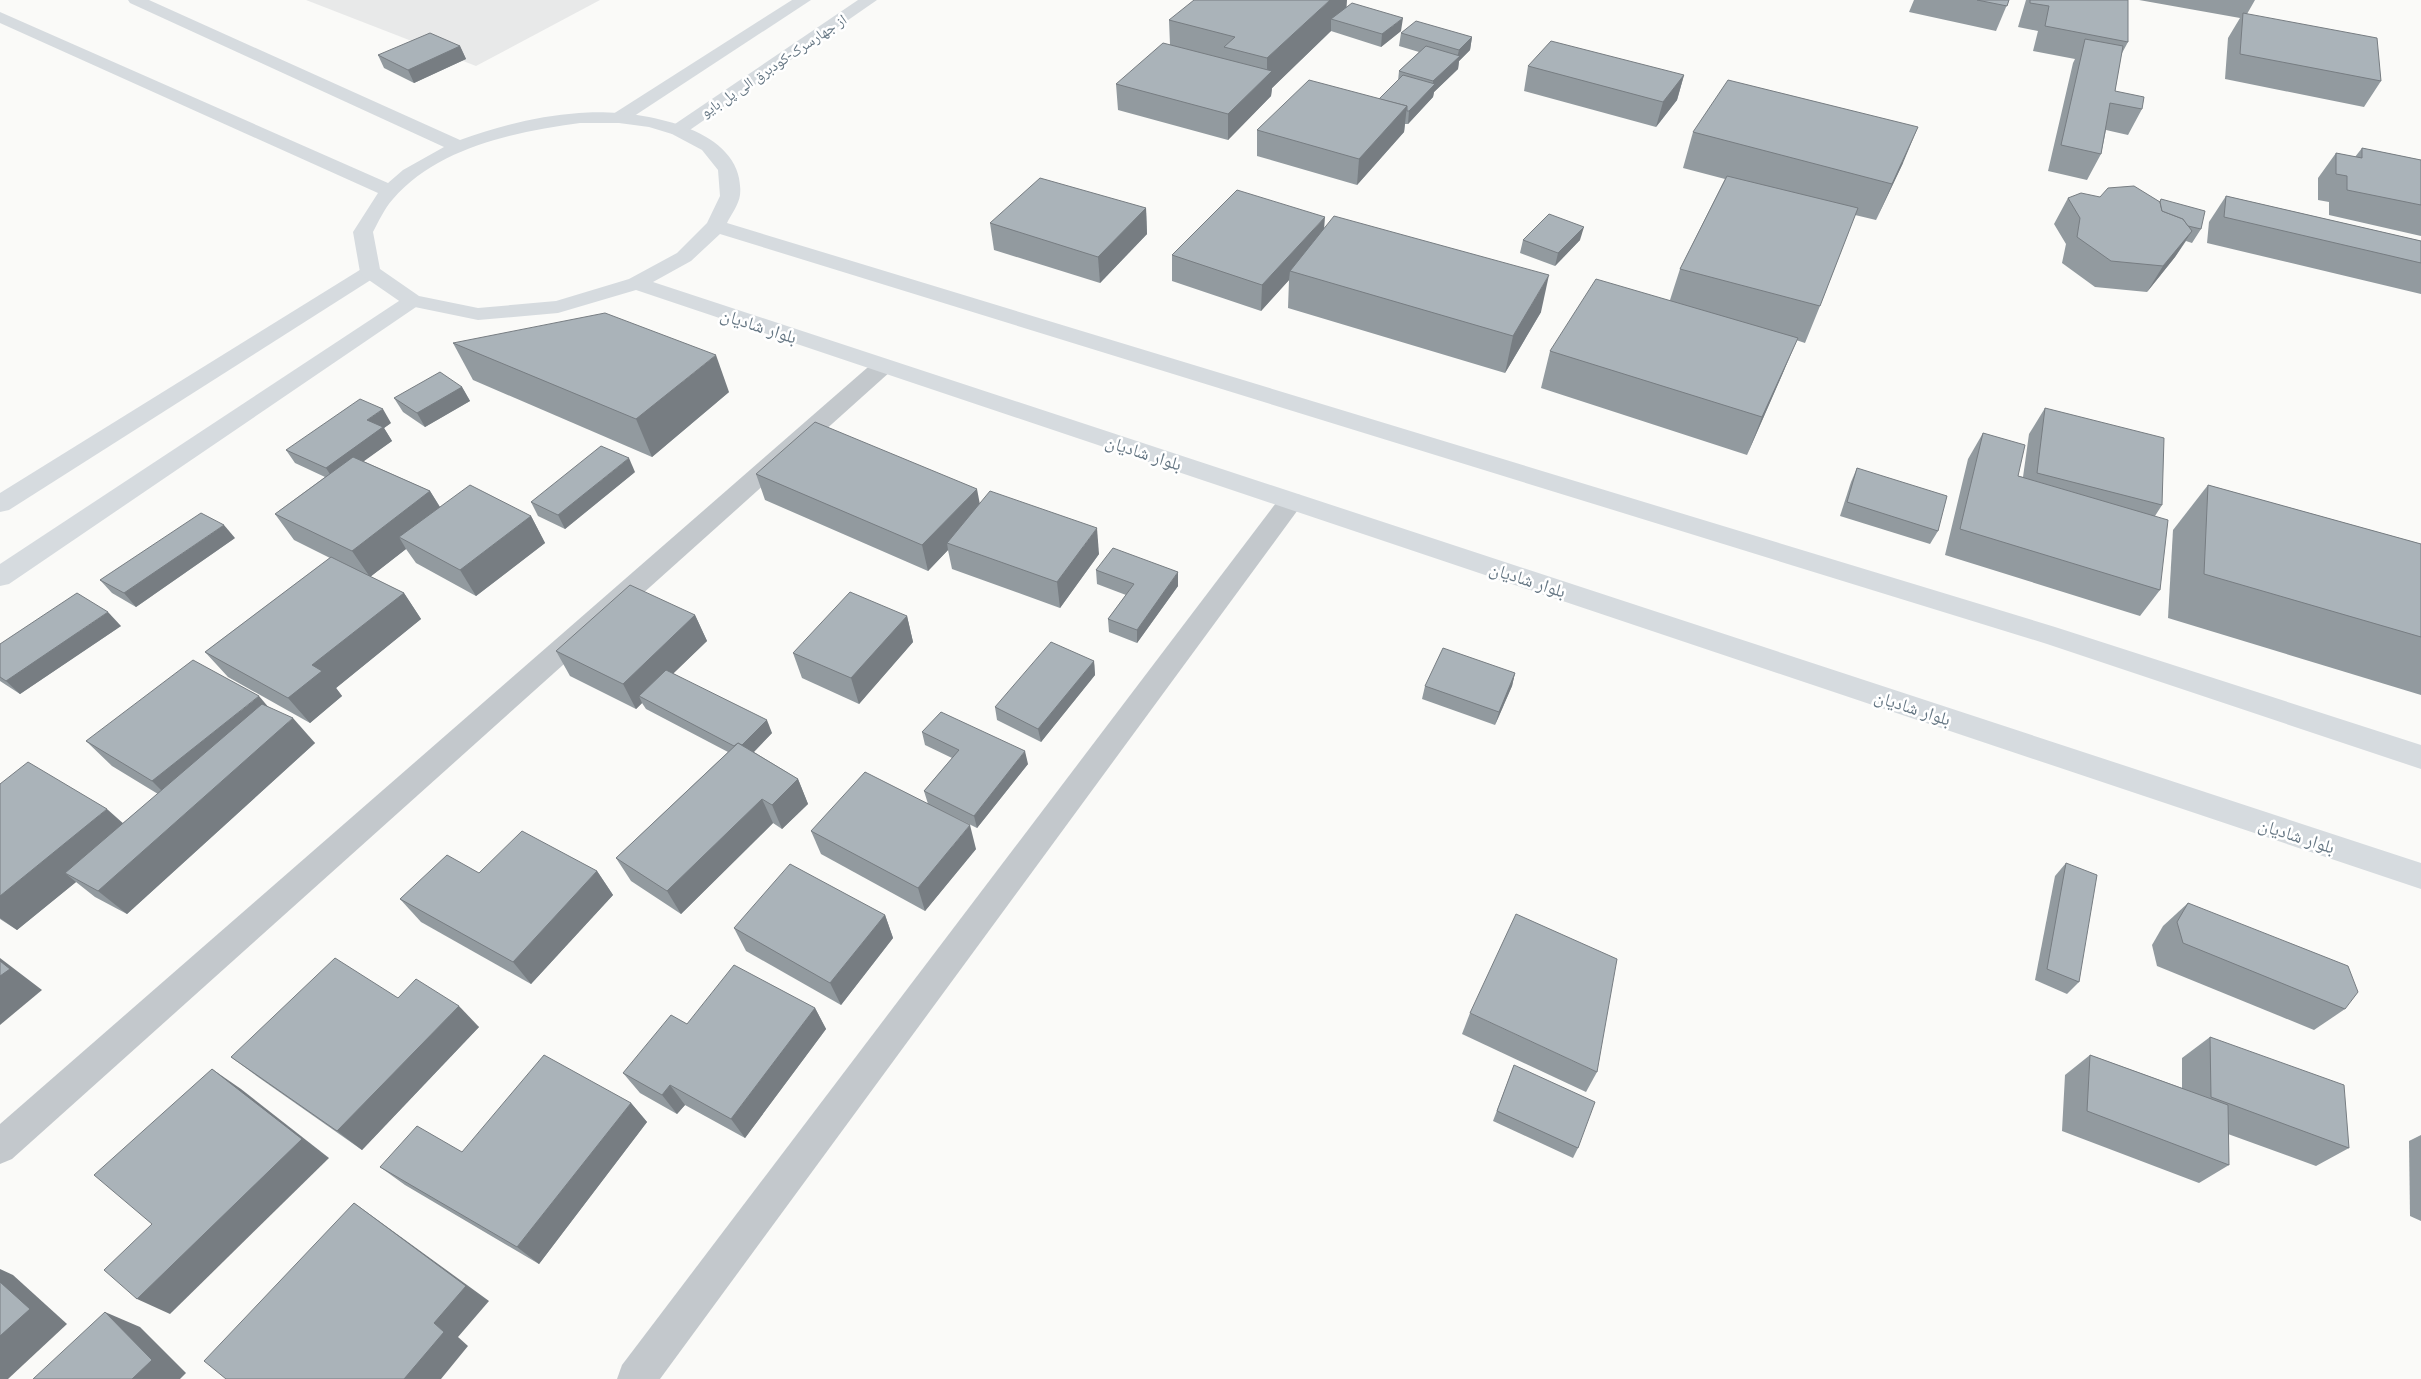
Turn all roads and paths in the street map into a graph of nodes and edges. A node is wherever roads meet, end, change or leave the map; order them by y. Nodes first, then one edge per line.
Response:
1 (136, 0) edge
2 (803, 0) edge
3 (868, 0) edge
4 (0, 17) edge
5 (619, 118) junction
6 (678, 130) junction
7 (460, 147) junction
8 (389, 192) junction
9 (716, 226) junction
10 (370, 272) junction
11 (636, 283) junction
12 (412, 301) junction
13 (883, 366) junction
14 (1291, 500) junction
15 (0, 504) edge
16 (0, 576) edge
17 (2421, 757) edge
18 (2421, 876) edge
19 (0, 1147) edge
20 (636, 1379) edge

1 - 7 main road
2 - 5 main road
3 - 6 main road, از جهارسرک-کودبرق الی پل بایو
4 - 8 main road
5 - 6 main road
5 - 7 main road
6 - 9 main road
7 - 8 main road
8 - 10 main road
9 - 11 main road
9 - 17 main road
10 - 12 main road
10 - 15 main road
11 - 12 main road
11 - 13 main road, بلوار شادیان
12 - 16 main road
13 - 14 main road, بلوار شادیان
13 - 19 street
14 - 18 main road, بلوار شادیان
14 - 20 street

